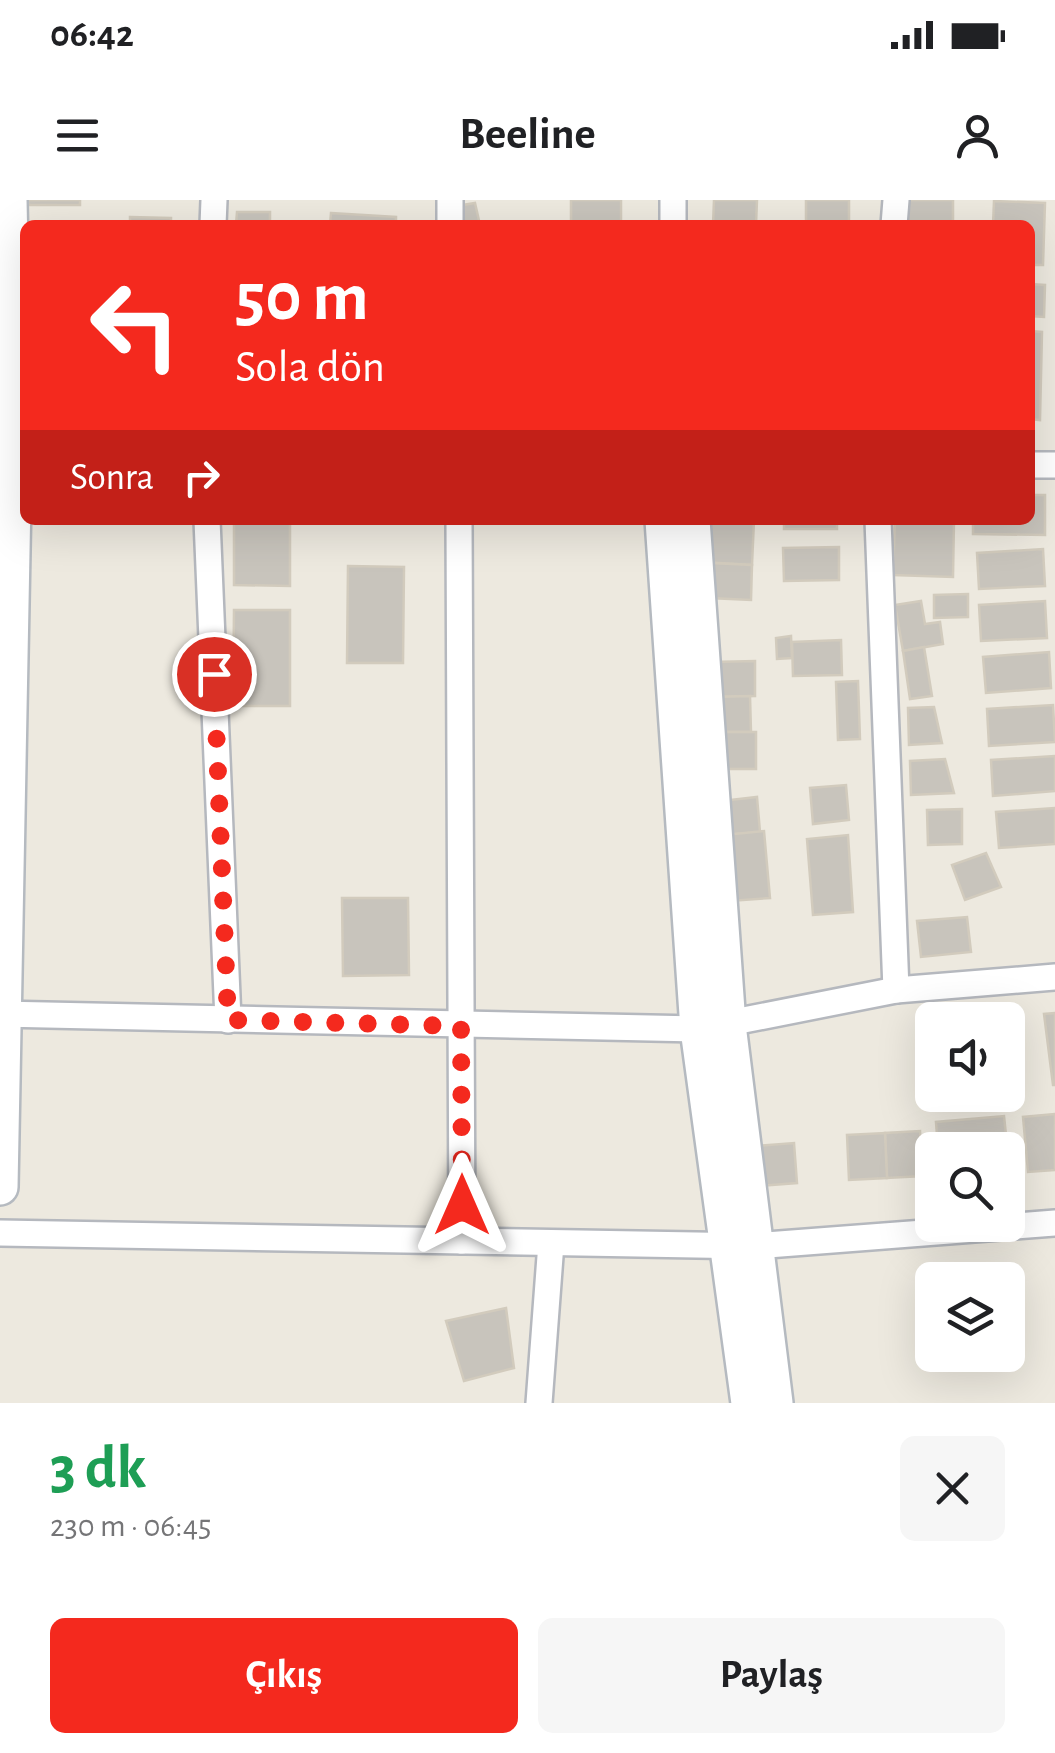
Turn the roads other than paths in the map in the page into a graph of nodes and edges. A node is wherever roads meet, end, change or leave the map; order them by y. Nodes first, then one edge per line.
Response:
1 (9, 200) edge
2 (4, 256) edge
3 (13, 445) edge
4 (208, 525) edge
5 (459, 525) edge
6 (663, 525) edge
7 (692, 525) edge
8 (878, 525) edge
9 (5, 695) edge
10 (1055, 977) edge
11 (896, 990) junction
12 (2, 1014) edge
13 (228, 1020) junction
14 (461, 1026) junction
15 (713, 1027) junction
16 (0, 1187) edge
17 (1055, 1223) edge
18 (0, 1233) edge
19 (462, 1241) junction
20 (552, 1243) junction
21 (740, 1246) junction
22 (539, 1403) edge
23 (749, 1403) edge
24 (775, 1403) edge

1 - 2 street
2 - 3 street
3 - 9 street
4 - 13 street
5 - 14 street
6 - 15 street
7 - 15 street
8 - 11 street
9 - 12 street
10 - 11 street
11 - 15 street
12 - 13 street
12 - 16 street
13 - 14 street
14 - 15 street
14 - 19 street
15 - 21 street
17 - 21 street
18 - 19 street
19 - 20 street
20 - 21 street
20 - 22 street
21 - 23 street
21 - 24 street

